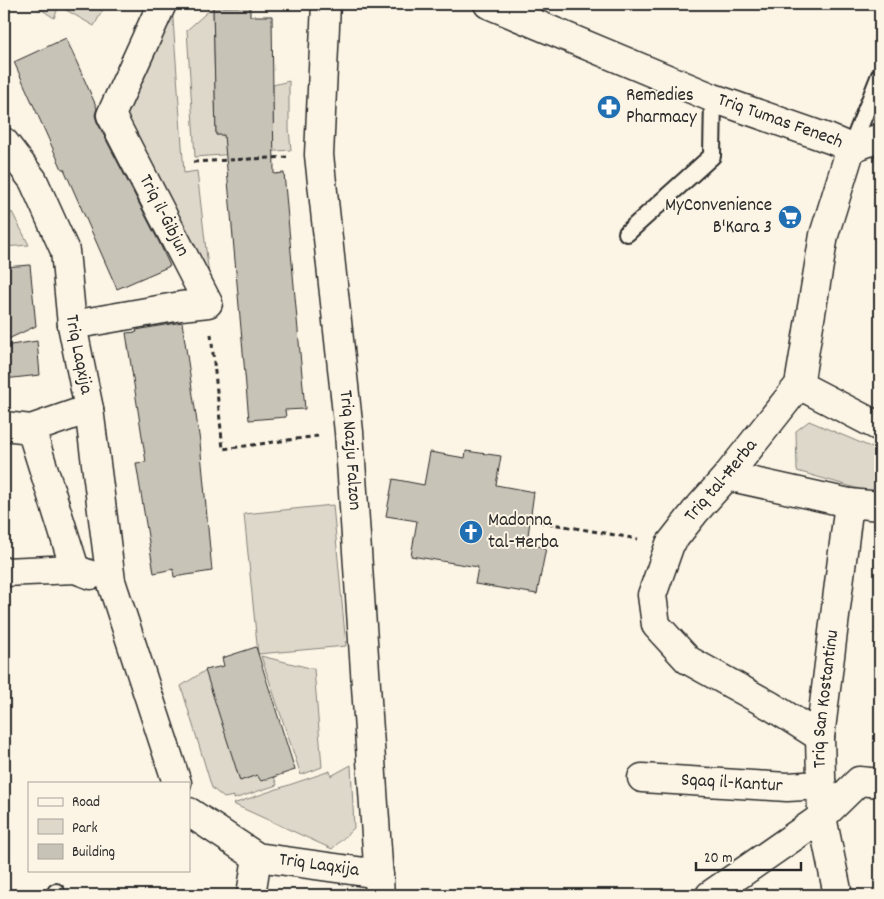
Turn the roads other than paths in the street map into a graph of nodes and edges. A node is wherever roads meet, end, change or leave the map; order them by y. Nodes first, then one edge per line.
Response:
1 (162, 4) edge
2 (326, 4) edge
3 (488, 4) edge
4 (880, 76) edge
5 (713, 98) junction
6 (4, 142) edge
7 (870, 144) edge
8 (627, 233) dead end
9 (72, 325) junction
10 (799, 385) junction
11 (89, 410) junction
12 (4, 426) edge
13 (880, 427) edge
14 (31, 429) junction
15 (727, 476) junction
16 (849, 503) junction
17 (880, 506) edge
18 (74, 570) junction
19 (4, 572) edge
20 (111, 581) junction
21 (820, 737) junction
22 (642, 778) dead end
23 (177, 782) edge
24 (880, 783) edge
25 (822, 785) junction
26 (190, 813) edge
27 (822, 817) junction
28 (257, 858) junction
29 (379, 884) edge
30 (251, 895) edge
31 (710, 895) edge
32 (838, 895) edge

1 - 9 street, Triq il-Ġibjun
2 - 29 street, Triq Nazju Falzon
3 - 5 street, Triq Tumas Fenech
4 - 7 lane
5 - 7 street, Triq Tumas Fenech
5 - 8 lane
6 - 9 street, Triq Laqxija
7 - 10 street, Triq tal-Ħerba
9 - 11 street, Triq Laqxija
10 - 13 street
10 - 15 street, Triq tal-Ħerba
11 - 14 street
11 - 20 street, Triq Laqxija
12 - 14 street
14 - 18 street
15 - 16 street
15 - 21 street, Triq tal-Ħerba
16 - 17 street
16 - 21 street, Triq San Kostantinu
18 - 19 street
18 - 20 street
20 - 23 street, Triq Laqxija
21 - 25 street, Triq San Kostantinu
22 - 25 street, Sqaq il-Kantur
24 - 27 street
25 - 27 street, Triq San Kostantinu
26 - 28 street, Triq Laqxija
27 - 31 street
27 - 32 street, Triq San Kostantinu
28 - 29 street, Triq Laqxija
28 - 30 street, Triq Laqxija

